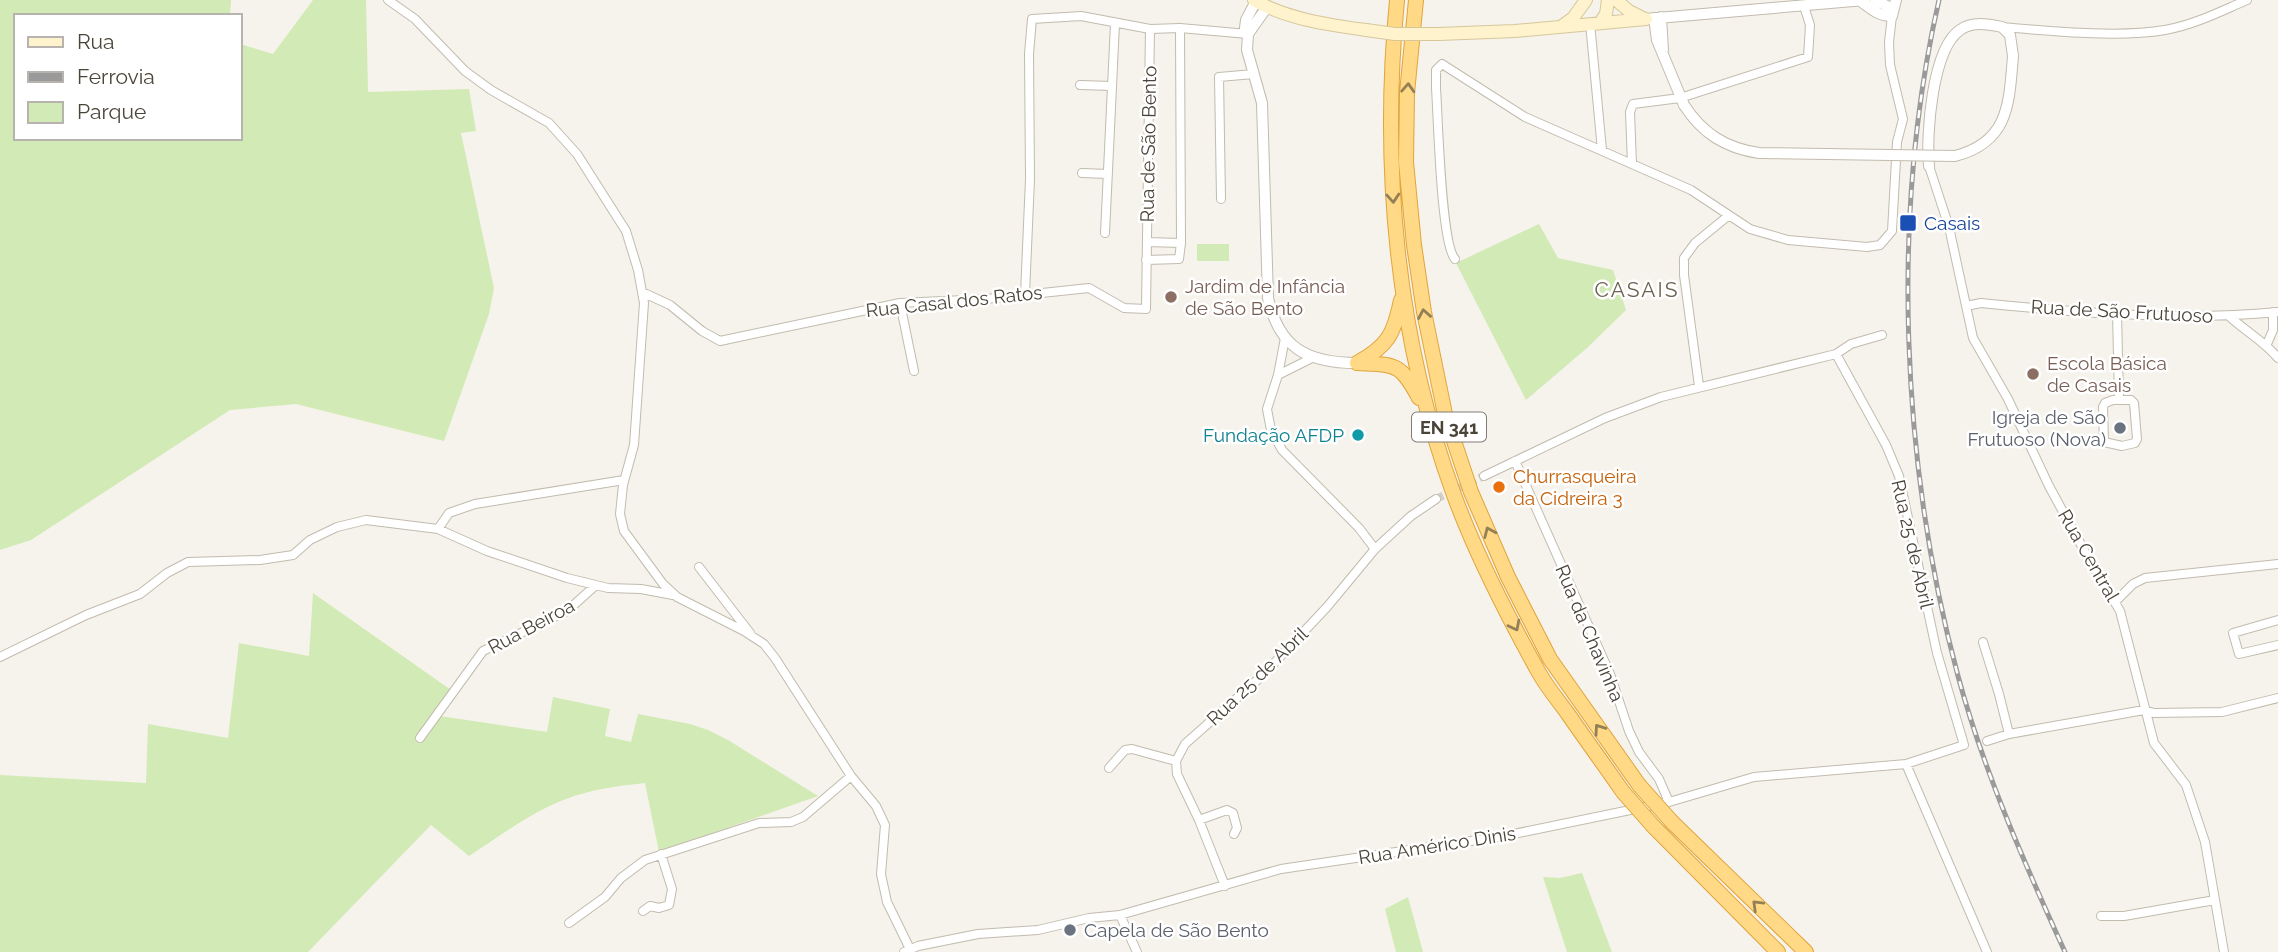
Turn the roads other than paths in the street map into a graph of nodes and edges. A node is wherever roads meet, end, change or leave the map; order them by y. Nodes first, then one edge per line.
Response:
1 (388, 0) edge
2 (1397, 0) edge
3 (1416, 0) edge
4 (1587, 0) edge
5 (1608, 0) edge
6 (1616, 0) edge
7 (1863, 0) edge
8 (1875, 0) edge
9 (2247, 0) edge
10 (1259, 3) edge
11 (1804, 6) junction
12 (1894, 8) edge
13 (1679, 16) junction
14 (1648, 19) junction
15 (1595, 23) junction
16 (1115, 24) junction
17 (1562, 26) junction
18 (2002, 27) junction
19 (1180, 28) junction
20 (1150, 29) junction
21 (1248, 34) junction
22 (1660, 39) junction
23 (1254, 74) junction
24 (1080, 85) dead end
25 (1112, 86) junction
26 (1682, 102) junction
27 (1602, 150) junction
28 (1632, 164) junction
29 (1929, 166) joint
30 (1082, 173) dead end
31 (1108, 173) junction
32 (1221, 199) dead end
33 (1728, 216) junction
34 (1105, 233) dead end
35 (1147, 242) junction
36 (1181, 243) junction
37 (1455, 259) dead end
38 (1146, 260) junction
39 (642, 292) junction
40 (1403, 292) junction
41 (1025, 294) junction
42 (900, 303) junction
43 (1966, 306) junction
44 (2276, 312) edge
45 (2117, 313) junction
46 (2229, 316) junction
47 (1882, 335) dead end
48 (1285, 338) junction
49 (2267, 344) junction
50 (1836, 354) junction
51 (1282, 357) junction
52 (1312, 358) junction
53 (2278, 358) edge
54 (1357, 363) junction
55 (1295, 366) junction
56 (915, 371) dead end
57 (1278, 375) junction
58 (1699, 386) junction
59 (2119, 400) junction
60 (1429, 418) junction
61 (1514, 461) junction
62 (1484, 476) tunnel mouth
63 (624, 480) junction
64 (1436, 499) tunnel mouth
65 (438, 529) junction
66 (1375, 549) junction
67 (2278, 564) edge
68 (699, 567) dead end
69 (596, 585) junction
70 (676, 596) junction
71 (2116, 601) junction
72 (2278, 620) edge
73 (755, 638) junction
74 (1983, 642) dead end
75 (2278, 645) edge
76 (0, 657) edge
77 (2278, 698) edge
78 (2144, 710) junction
79 (2009, 734) junction
80 (420, 738) dead end
81 (1987, 741) dead end
82 (1964, 745) joint
83 (1176, 761) junction
84 (1906, 764) junction
85 (1109, 768) dead end
86 (851, 776) junction
87 (1669, 802) junction
88 (1199, 820) junction
89 (1234, 834) dead end
90 (661, 854) junction
91 (1225, 886) junction
92 (2215, 901) junction
93 (643, 911) dead end
94 (1120, 915) junction
95 (2101, 916) dead end
96 (569, 923) dead end
97 (907, 950) edge
98 (1138, 952) edge
99 (1778, 952) edge
100 (1806, 952) edge
101 (1987, 952) edge
102 (2224, 952) edge

1 - 39 street
2 -> 40 highway, EN 341
100 -> 3 highway, EN 341, bridge
4 - 15 main road
4 - 17 main road
5 - 15 main road
6 - 14 main road
7 - 11 street
7 - 12 street
8 - 12 street
9 - 18 street
10 - 17 main road, bridge
10 - 21 street
11 - 13 street
11 - 26 street
12 - 33 street
13 - 14 street
13 - 22 street
14 - 15 main road
14 - 22 street
14 - 22 street
15 - 17 main road
15 - 27 street
16 - 20 street
16 - 25 street
16 - 41 street
18 - 26 street, bridge
18 - 29 street
19 - 20 street
19 - 21 street
19 - 36 street
20 - 35 street, Rua de São Bento
21 - 23 street
22 - 26 street
23 - 32 street
23 - 48 street
24 - 25 street
25 - 31 street
26 - 28 street
27 - 28 street
27 - 37 street
28 - 33 street
29 - 43 street, Rua Central
30 - 31 street
31 - 34 street
33 - 58 street
35 - 36 street
35 - 38 street, Rua de São Bento
36 - 38 street
38 - 41 street, Rua Casal dos Ratos
39 - 42 street, Rua Casal dos Ratos
39 - 63 street
40 - 54 highway
40 - 60 highway, EN 341
41 - 42 street, Rua Casal dos Ratos
42 - 56 street
43 - 45 street, Rua de São Frutuoso
43 - 71 street, Rua Central
44 - 46 street, Rua de São Frutuoso
44 - 49 street
45 - 46 street, Rua de São Frutuoso
45 - 59 street
46 - 49 street
47 - 50 street
48 - 51 street
48 - 52 street
49 - 53 street
50 - 58 street
50 - 82 street, Rua 25 de Abril
51 - 55 street
51 - 57 street
52 - 54 street
52 - 55 street
54 - 60 highway
55 - 57 street
57 - 66 street
58 - 61 street
59 - 59 street
60 -> 99 highway, EN 341, bridge
61 - 62 street
61 - 87 street, Rua da Chavinha
63 - 65 street
63 - 70 street
64 - 66 street, Rua 25 de Abril
65 - 69 street
65 - 76 street
66 - 83 street, Rua 25 de Abril
67 - 71 street
68 - 73 street
69 - 70 street
69 - 80 street, Rua Beiroa
70 - 73 street
71 - 78 street, Rua Central
72 - 75 street
73 - 86 street
74 - 79 street
77 - 78 street
78 - 79 street
78 - 92 street, Rua Central
79 - 81 street
82 - 84 street, Rua Américo Dinis
83 - 85 street
83 - 88 street
84 - 87 street, Rua Américo Dinis
84 - 101 street
86 - 90 street
86 - 97 street
87 - 91 street, Rua Américo Dinis
88 - 89 street
88 - 91 street
90 - 93 street
90 - 96 street
91 - 94 street, Rua Américo Dinis
92 - 95 street
92 - 102 street, Rua Central
94 - 97 street, Rua Américo Dinis
94 - 98 street

